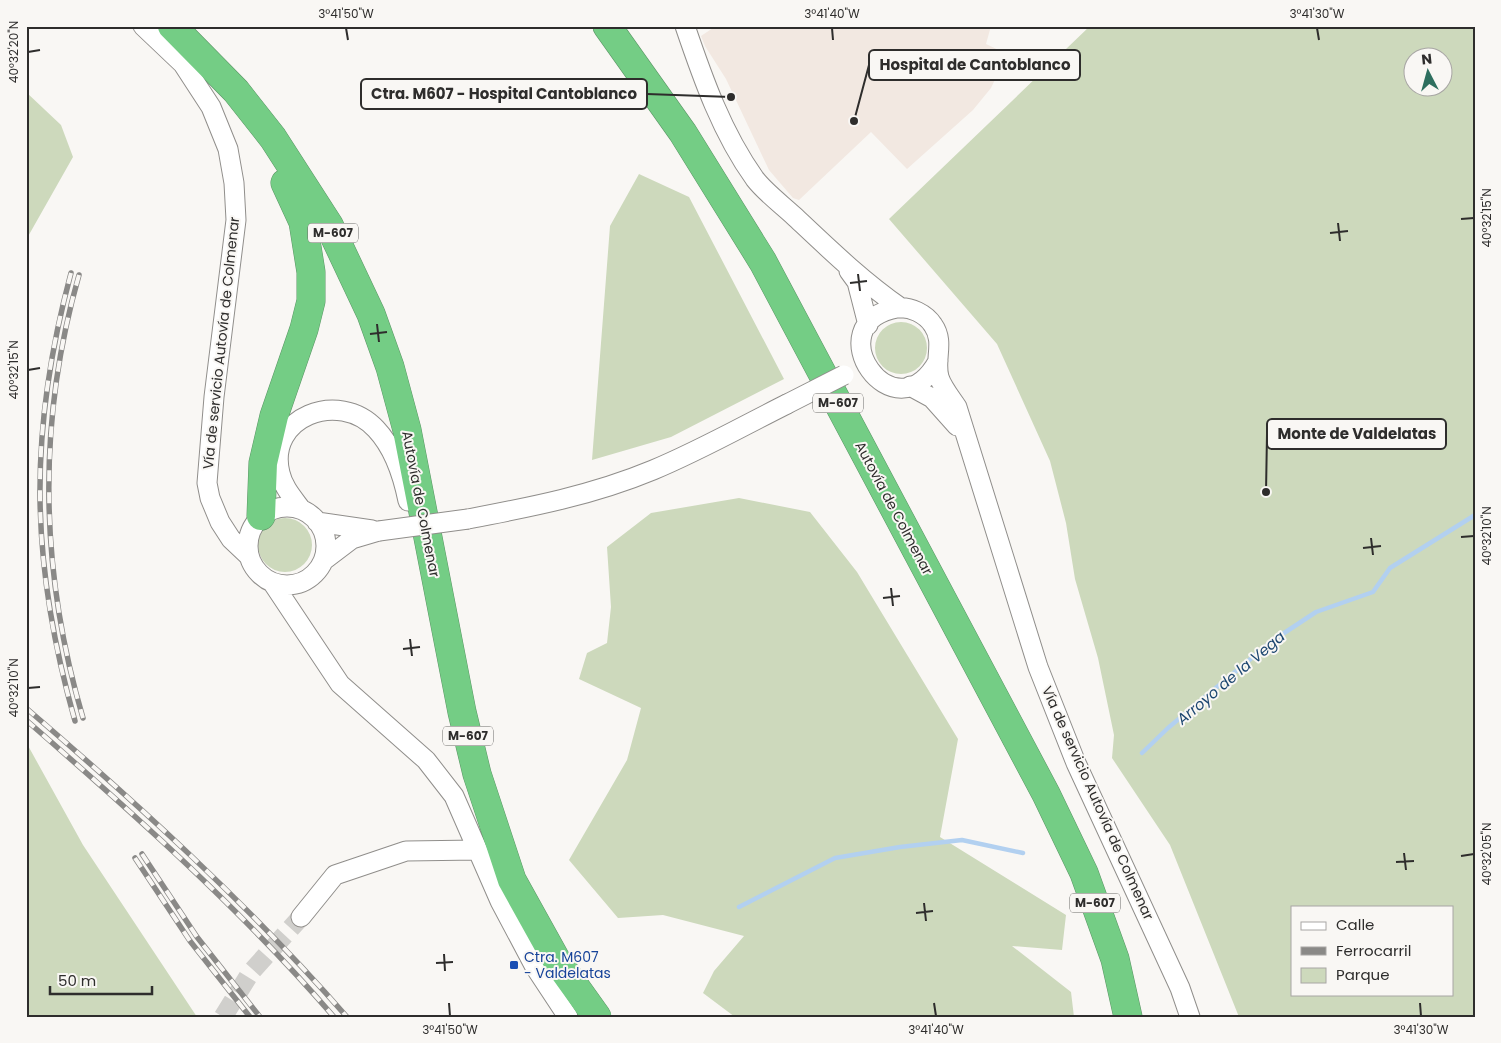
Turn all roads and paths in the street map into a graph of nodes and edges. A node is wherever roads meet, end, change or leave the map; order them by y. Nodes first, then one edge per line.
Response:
1 (143, 26) edge
2 (172, 26) edge
3 (608, 26) edge
4 (685, 26) edge
5 (209, 64) junction
6 (839, 259) junction
7 (901, 308) junction
8 (868, 326) junction
9 (861, 354) junction
10 (938, 361) junction
11 (844, 375) junction
12 (872, 375) junction
13 (910, 386) junction
14 (968, 444) junction
15 (301, 510) junction
16 (261, 516) junction
17 (317, 522) junction
18 (379, 531) junction
19 (249, 556) junction
20 (323, 560) junction
21 (272, 582) junction
22 (437, 584) junction
23 (477, 850) junction
24 (301, 917) tunnel mouth
25 (568, 1017) edge
26 (597, 1017) edge
27 (1128, 1017) edge
28 (1190, 1017) edge

1 - 19 street, Vía de servicio Autovía de Colmenar
2 - 5 highway, Autovía de Colmenar / M-607
3 - 27 highway, Autovía de Colmenar / M-607
4 - 6 street
5 - 16 highway
5 - 22 highway, Autovía de Colmenar / M-607
6 - 7 street
6 - 8 street
7 - 8 street
7 - 10 street
8 - 9 street
9 - 11 street
9 - 12 street
10 - 13 street
10 - 14 street
11 - 12 street
11 - 18 street, bridge
12 - 13 street
13 - 14 street
14 - 28 street, Vía de servicio Autovía de Colmenar
15 - 16 street
15 - 17 street
15 - 22 street
16 - 19 street
17 - 18 street
17 - 20 street
18 - 20 street
19 - 21 street
20 - 21 street
21 - 23 street
22 - 26 highway, Autovía de Colmenar / M-607
23 - 24 street
23 - 25 street

